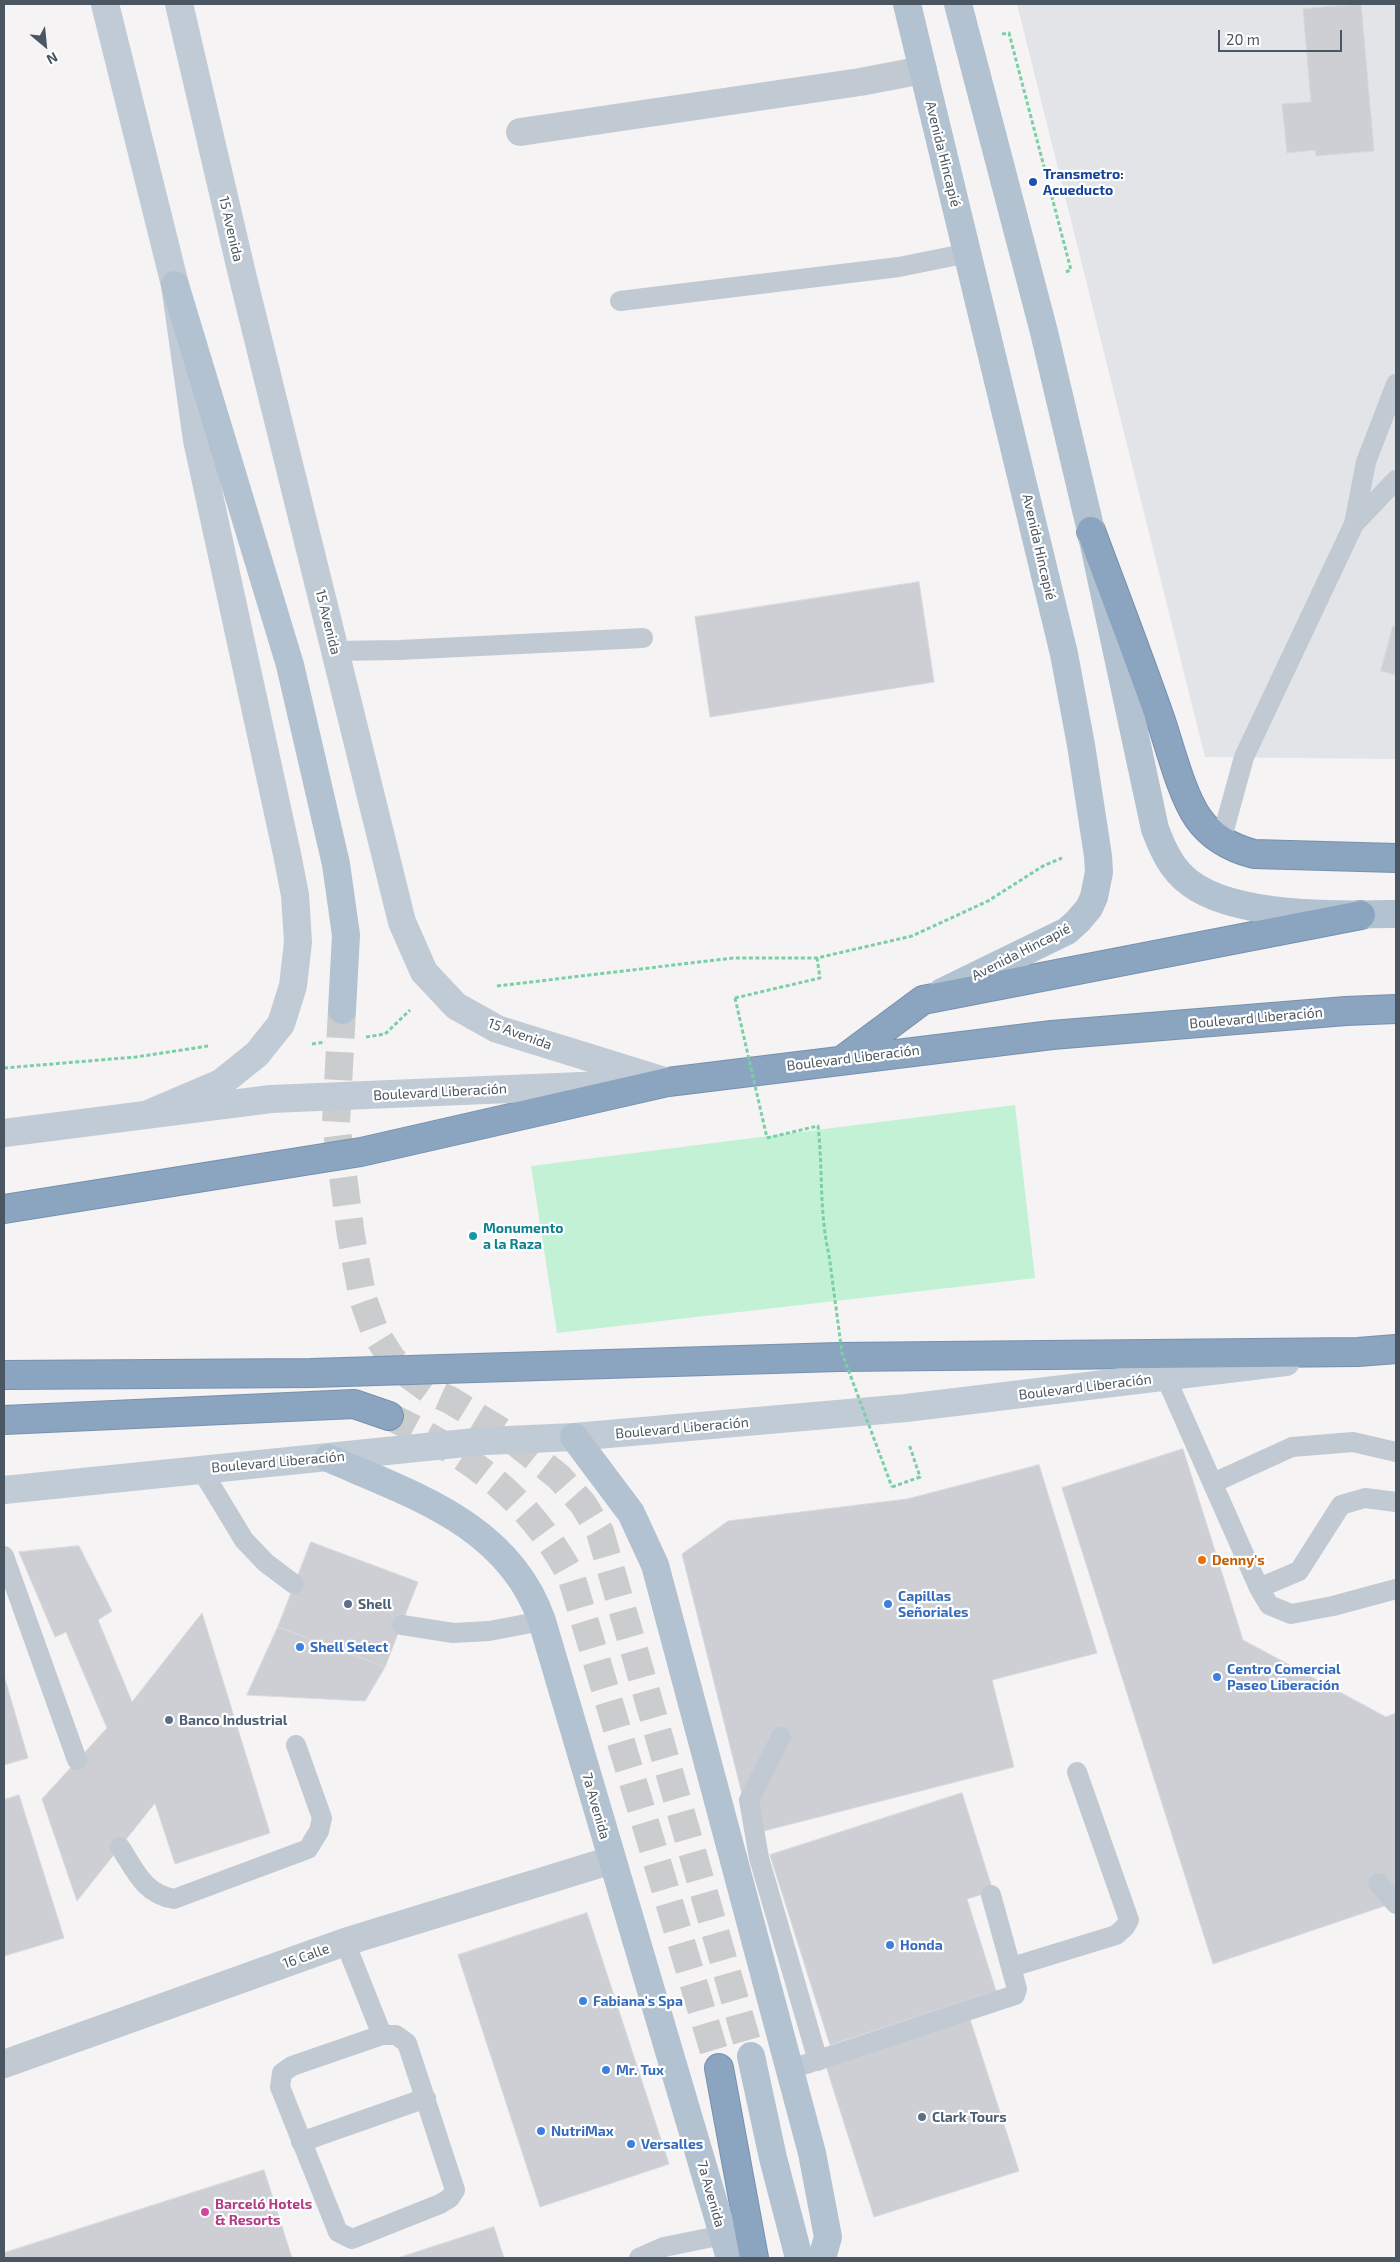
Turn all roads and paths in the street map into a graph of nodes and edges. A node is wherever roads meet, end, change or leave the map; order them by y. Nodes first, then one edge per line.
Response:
1 (105, 4) edge
2 (179, 4) edge
3 (907, 4) edge
4 (958, 4) edge
5 (923, 70) junction
6 (520, 132) dead end
7 (968, 253) junction
8 (175, 284) junction
9 (620, 302) dead end
10 (1396, 384) edge
11 (1396, 480) edge
12 (1354, 524) junction
13 (1091, 531) junction
14 (644, 638) dead end
15 (335, 651) junction
16 (1221, 841) junction
17 (1096, 843) junction
18 (1396, 858) edge
19 (1396, 914) edge
20 (1361, 915) junction
21 (817, 958) junction
22 (493, 986) dead end
23 (924, 1000) junction
24 (1396, 1009) edge
25 (342, 1010) tunnel mouth
26 (844, 1059) junction
27 (668, 1082) junction
28 (146, 1115) junction
29 (4, 1133) edge
30 (4, 1210) edge
31 (1396, 1349) edge
32 (1358, 1352) junction
33 (4, 1375) edge
34 (1166, 1378) junction
35 (390, 1416) tunnel mouth
36 (4, 1420) edge
37 (574, 1437) junction
38 (909, 1447) dead end
39 (1396, 1452) edge
40 (328, 1458) junction
41 (201, 1469) junction
42 (1213, 1483) junction
43 (4, 1490) edge
44 (1396, 1502) edge
45 (4, 1556) edge
46 (294, 1584) dead end
47 (1259, 1588) junction
48 (1396, 1588) edge
49 (542, 1621) junction
50 (402, 1624) dead end
51 (781, 1737) dead end
52 (296, 1745) dead end
53 (77, 1760) dead end
54 (1077, 1772) dead end
55 (120, 1847) dead end
56 (612, 1860) junction
57 (1378, 1883) dead end
58 (990, 1895) dead end
59 (1396, 1904) edge
60 (345, 1942) junction
61 (1012, 1967) junction
62 (382, 2035) junction
63 (751, 2056) tunnel mouth
64 (818, 2061) junction
65 (4, 2064) edge
66 (718, 2068) tunnel mouth
67 (791, 2069) junction
68 (426, 2098) junction
69 (302, 2142) junction
70 (790, 2229) junction
71 (726, 2247) edge
72 (639, 2258) edge
73 (754, 2258) edge
74 (783, 2258) edge
75 (791, 2258) edge
76 (799, 2258) edge
77 (822, 2258) edge

1 - 8 street
2 - 15 street, 15 Avenida
3 - 5 main road, Avenida Hincapié
4 - 13 main road
5 - 6 street
5 - 7 main road, Avenida Hincapié
7 - 9 lane
7 - 17 main road, Avenida Hincapié
8 - 25 main road
8 - 28 street
10 - 12 lane
11 - 12 lane
12 - 16 lane
13 - 16 highway
13 - 20 main road
14 - 15 lane
15 - 27 street, 15 Avenida
16 - 18 highway
17 - 21 path
17 - 23 main road, Avenida Hincapié
19 - 20 main road
20 - 23 highway
21 - 22 path
21 - 38 path, bridge
23 - 26 highway
24 - 26 highway, Boulevard Liberación
26 - 27 highway, Boulevard Liberación
27 - 28 street, Boulevard Liberación
27 - 30 highway, Boulevard Liberación
28 - 29 street, Boulevard Liberación
31 - 32 highway, Boulevard Liberación
32 - 33 highway, Boulevard Liberación
32 - 34 street, Boulevard Liberación
34 - 37 street, Boulevard Liberación
34 - 42 lane
35 - 36 highway
37 - 40 street, Boulevard Liberación
37 - 67 main road
39 - 42 lane
40 - 41 street, Boulevard Liberación
40 - 49 main road, 7a Avenida
41 - 43 street, Boulevard Liberación
41 - 46 lane
42 - 47 lane
44 - 47 lane
45 - 53 lane
47 - 48 lane
49 - 50 lane
49 - 56 main road, 7a Avenida
51 - 64 lane
52 - 55 lane
54 - 61 lane
56 - 60 street, 16 Calle
56 - 71 main road, 7a Avenida
57 - 59 lane
58 - 61 lane
60 - 62 lane
60 - 65 street, 16 Calle
61 - 64 lane
62 - 68 lane
62 - 69 lane
63 - 70 main road
64 - 67 lane
66 - 73 highway
67 - 77 main road
68 - 69 lane
68 - 69 lane
70 - 74 main road
70 - 75 lane
70 - 76 main road
71 - 72 lane

